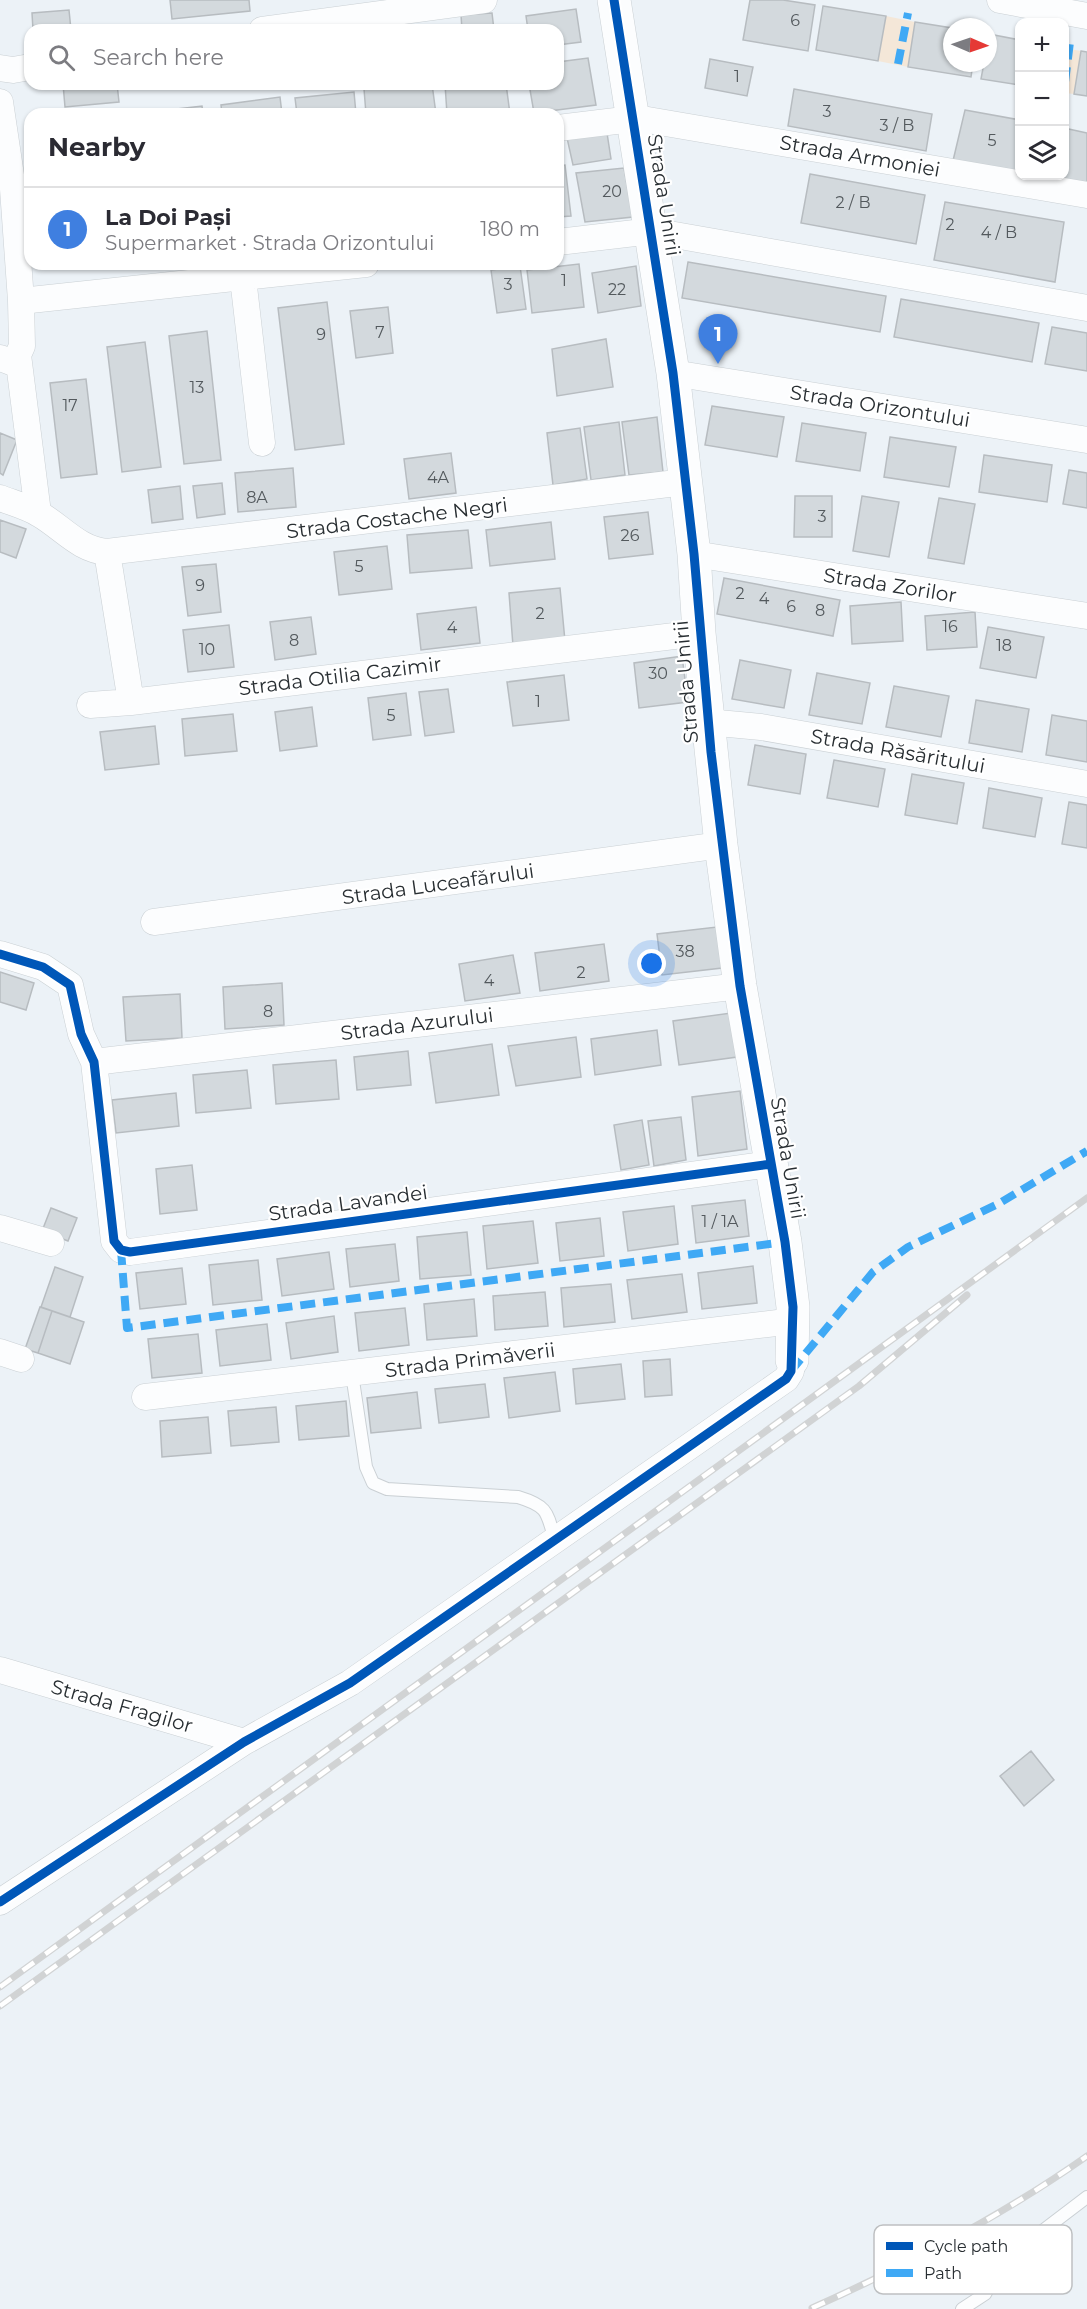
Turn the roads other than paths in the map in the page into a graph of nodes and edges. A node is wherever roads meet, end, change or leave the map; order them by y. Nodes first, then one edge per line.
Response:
1 (484, 0) edge
2 (614, 0) edge
3 (1000, 0) edge
4 (1087, 16) edge
5 (306, 24) edge
6 (0, 68) edge
7 (24, 68) edge
8 (0, 102) edge
9 (634, 123) junction
10 (564, 127) edge
11 (21, 188) edge
12 (1087, 195) edge
13 (651, 231) junction
14 (564, 241) edge
15 (313, 270) edge
16 (243, 278) junction
17 (21, 301) junction
18 (1087, 308) edge
19 (9, 356) edge
20 (673, 373) junction
21 (1087, 440) edge
22 (262, 443) dead end
23 (685, 482) junction
24 (0, 498) edge
25 (38, 513) junction
26 (108, 552) junction
27 (694, 554) junction
28 (1087, 616) edge
29 (699, 633) junction
30 (131, 702) junction
31 (90, 705) dead end
32 (708, 724) junction
33 (1087, 784) edge
34 (721, 845) junction
35 (154, 922) dead end
36 (0, 954) edge
37 (740, 986) junction
38 (94, 1062) junction
39 (771, 1164) junction
40 (0, 1228) edge
41 (51, 1243) dead end
42 (794, 1321) junction
43 (792, 1360) joint
44 (352, 1374) junction
45 (145, 1397) dead end
46 (555, 1541) junction
47 (0, 1670) edge
48 (244, 1742) junction
49 (11, 1884) edge
50 (0, 1902) edge
51 (1087, 2197) edge
52 (1050, 2225) edge
53 (985, 2294) edge
54 (962, 2309) edge

1 - 5 street
2 - 9 street, Strada Unirii
3 - 4 street
6 - 7 street
8 - 11 street
9 - 10 street, Strada Armoniei
9 - 12 street, Strada Armoniei
9 - 13 street, Strada Unirii
11 - 17 street
13 - 14 street
13 - 18 street
13 - 20 street, Strada Unirii
15 - 16 street
16 - 17 street
16 - 22 street
17 - 19 street
19 - 25 street
20 - 21 street, Strada Orizontului
20 - 23 street, Strada Unirii
23 - 26 street, Strada Costache Negri
23 - 27 street, Strada Unirii
24 - 25 street
25 - 26 street
26 - 30 street
27 - 28 street, Strada Zorilor
27 - 29 street, Strada Unirii
29 - 30 street, Strada Otilia Cazimir
29 - 32 street, Strada Unirii
30 - 31 street, Strada Otilia Cazimir
32 - 33 street, Strada Răsăritului
32 - 34 street, Strada Unirii
34 - 35 street, Strada Luceafǎrului
34 - 37 street, Strada Unirii
36 - 38 street, Strada Lavandei
37 - 38 street, Strada Azurului
37 - 39 street, Strada Unirii
38 - 39 street, Strada Lavandei
39 - 42 street, Strada Unirii
40 - 41 street
42 - 43 street, Strada Unirii
42 - 44 street, Strada Primăverii
43 - 46 street
44 - 45 street, Strada Primăverii
44 - 46 lane
46 - 48 street
47 - 48 street, Strada Fragilor
48 - 49 street
49 - 50 street
51 - 52 lane
53 - 54 lane

